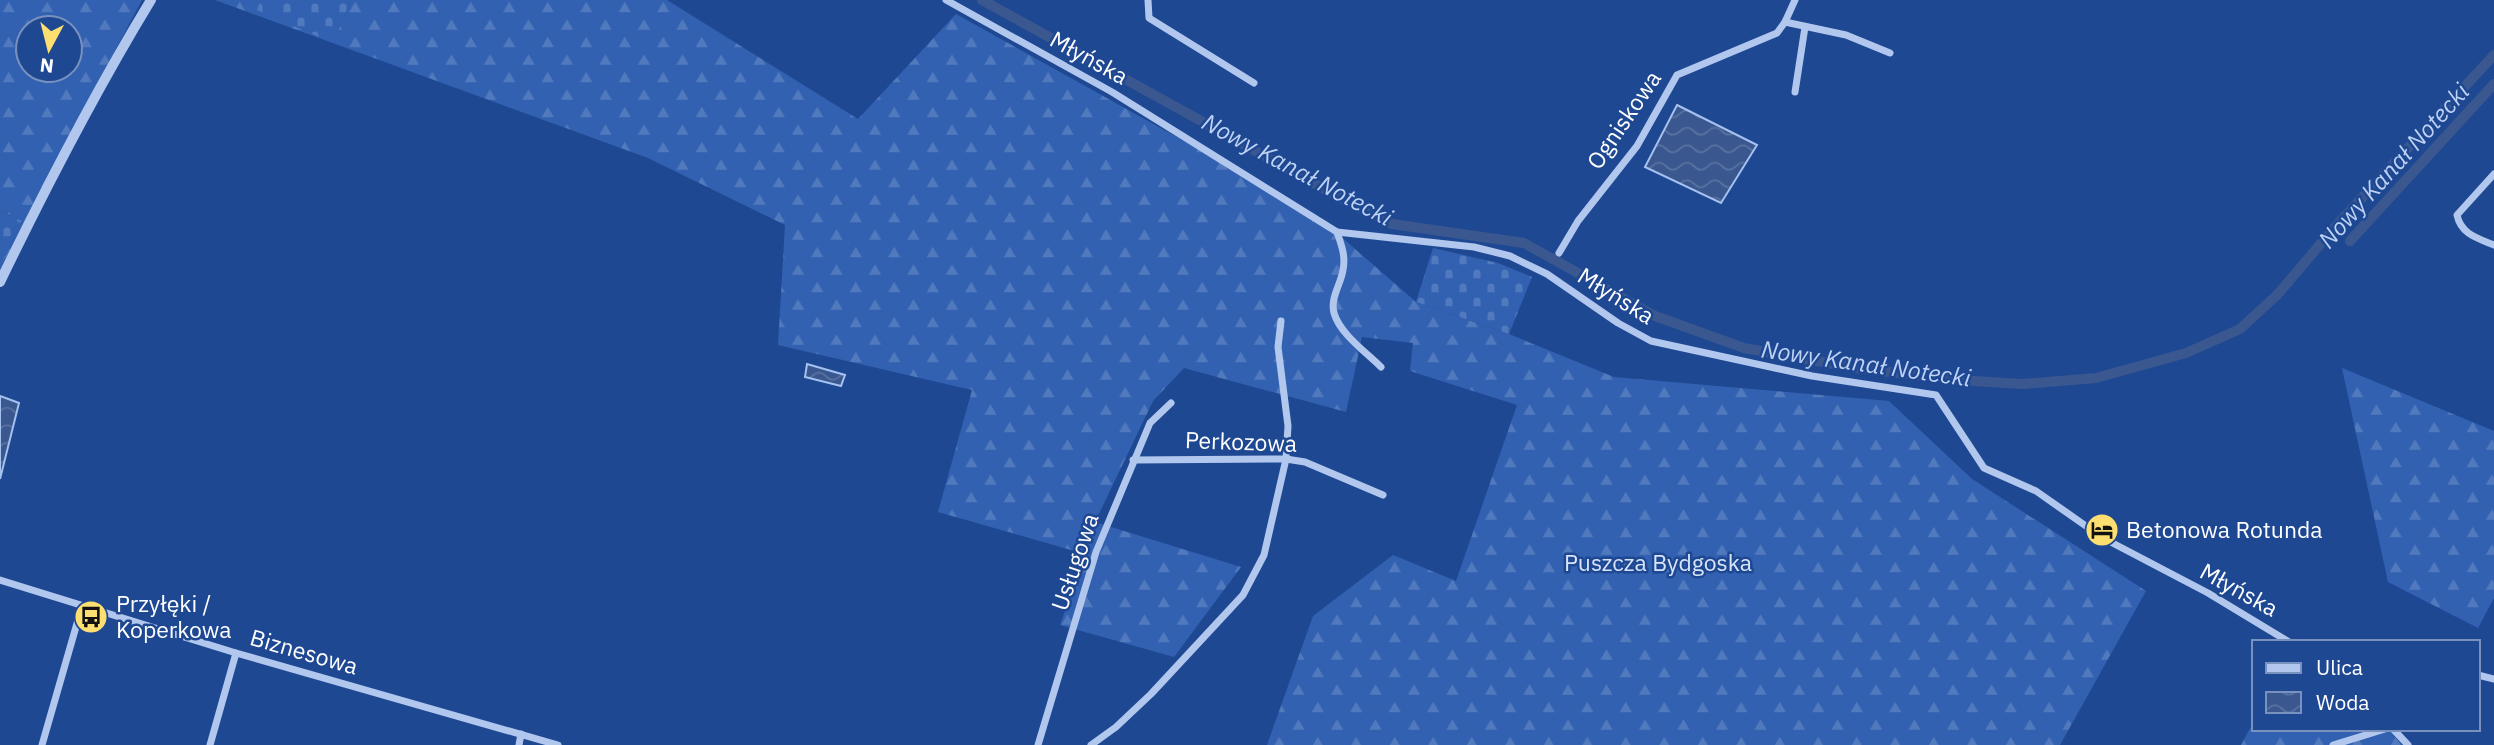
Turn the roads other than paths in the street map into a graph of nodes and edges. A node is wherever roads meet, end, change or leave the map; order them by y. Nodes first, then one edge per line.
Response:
1 (151, 0) edge
2 (946, 0) edge
3 (1148, 0) edge
4 (1795, 0) edge
5 (1786, 19) junction
6 (1805, 26) junction
7 (1890, 53) dead end
8 (1254, 83) dead end
9 (1795, 92) dead end
10 (2494, 174) edge
11 (1337, 232) junction
12 (2494, 245) edge
13 (1559, 253) dead end
14 (0, 282) edge
15 (1281, 321) dead end
16 (1381, 368) dead end
17 (1171, 403) dead end
18 (1286, 459) junction
19 (1133, 460) junction
20 (1383, 495) dead end
21 (0, 580) edge
22 (82, 606) junction
23 (2286, 640) edge
24 (236, 653) junction
25 (2378, 731) edge
26 (2395, 731) edge
27 (521, 734) junction
28 (42, 745) edge
29 (210, 745) edge
30 (519, 745) edge
31 (558, 745) edge
32 (1038, 745) edge
33 (1091, 745) edge
34 (2333, 745) edge
35 (2407, 745) edge

1 - 14 street
2 - 11 street, Młyńska
3 - 8 street
4 - 5 street
5 - 6 street
5 - 13 street, Ogniskowa
6 - 7 street
6 - 9 street
10 - 12 street
11 - 16 street
11 - 23 street, Młyńska
15 - 18 street
17 - 19 street, Usługowa
18 - 19 street, Perkozowa
18 - 20 street, Perkozowa
18 - 33 street
19 - 32 street, Usługowa
21 - 22 street, Biznesowa
22 - 24 street, Biznesowa
22 - 28 street
24 - 27 street, Biznesowa
24 - 29 street
25 - 34 street
26 - 35 street
27 - 30 street
27 - 31 street, Biznesowa

